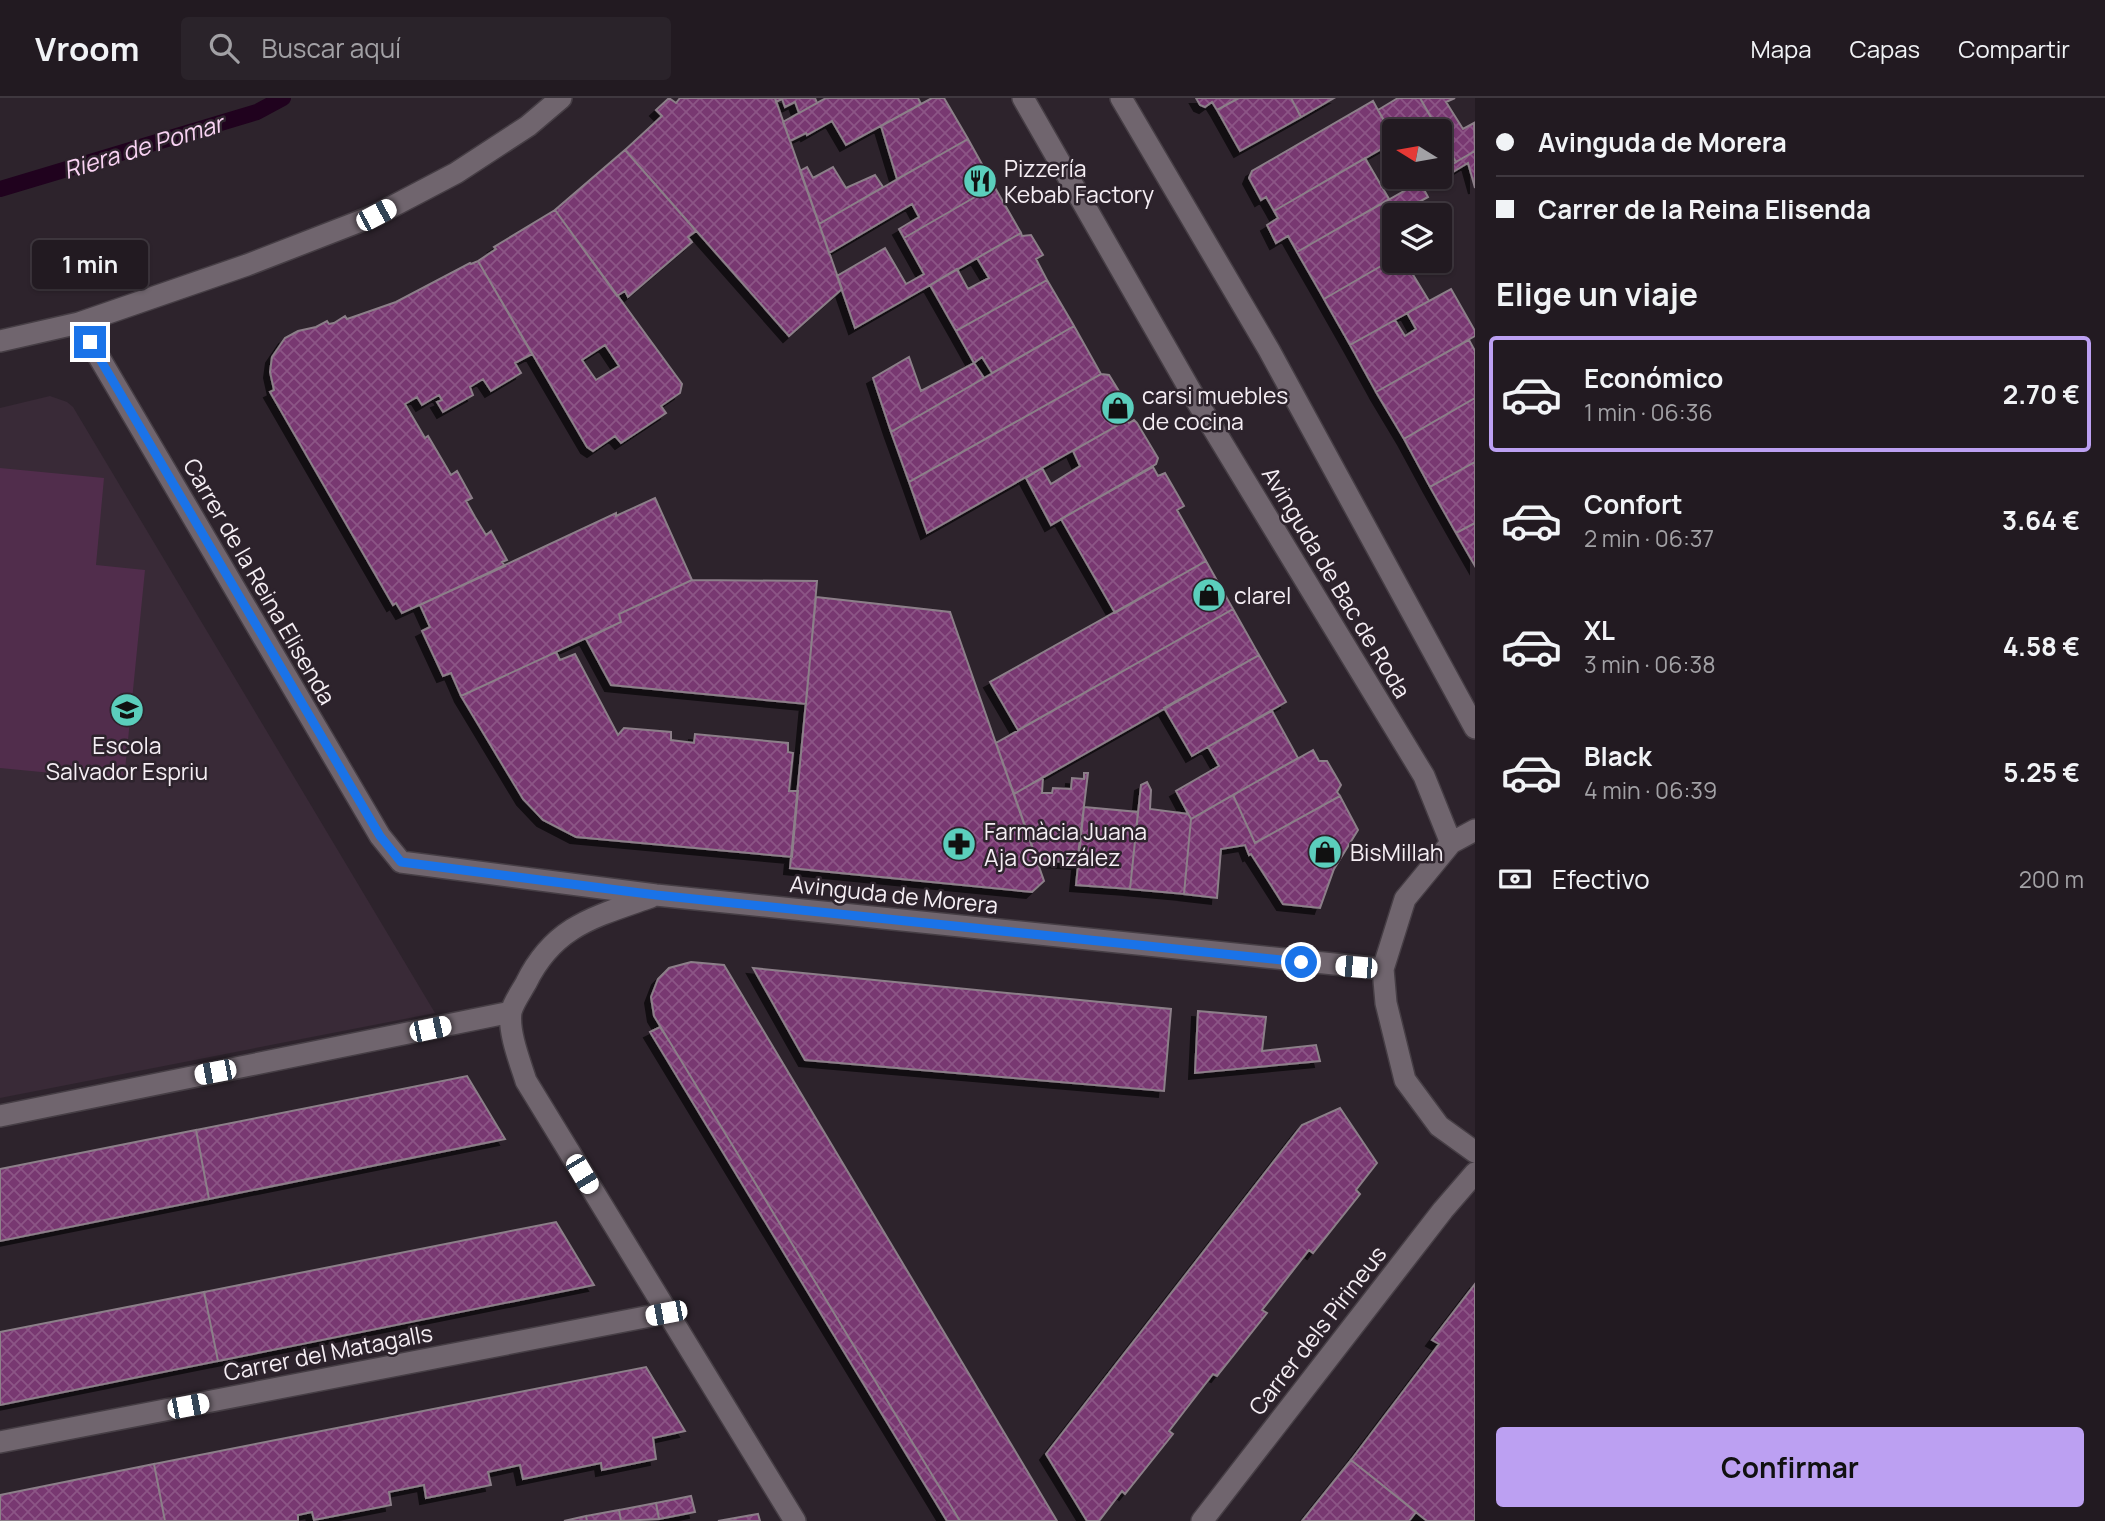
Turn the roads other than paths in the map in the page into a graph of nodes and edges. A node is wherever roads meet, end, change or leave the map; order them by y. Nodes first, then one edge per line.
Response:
1 (561, 98) edge
2 (1023, 98) edge
3 (1121, 98) edge
4 (79, 323) junction
5 (0, 341) edge
6 (1475, 728) edge
7 (1475, 830) edge
8 (1451, 843) junction
9 (401, 862) joint
10 (656, 895) junction
11 (1383, 969) junction
12 (511, 1012) junction
13 (0, 1116) edge
14 (1475, 1152) edge
15 (1475, 1173) edge
16 (666, 1313) junction
17 (0, 1442) edge
18 (795, 1521) edge
19 (1202, 1521) edge

1 - 4 street
2 - 8 street, Avinguda de Bac de Roda
3 - 6 street, Avinguda de Bac de Roda
4 - 5 street
4 - 9 street, Carrer de la Reina Elisenda
7 - 8 street
8 - 11 street
9 - 10 street, Avinguda de Morera
10 - 11 street, Avinguda de Morera
10 - 12 street
11 - 14 street
12 - 13 street
12 - 16 street
15 - 19 street, Carrer dels Pirineus
16 - 17 street, Carrer del Matagalls
16 - 18 street

